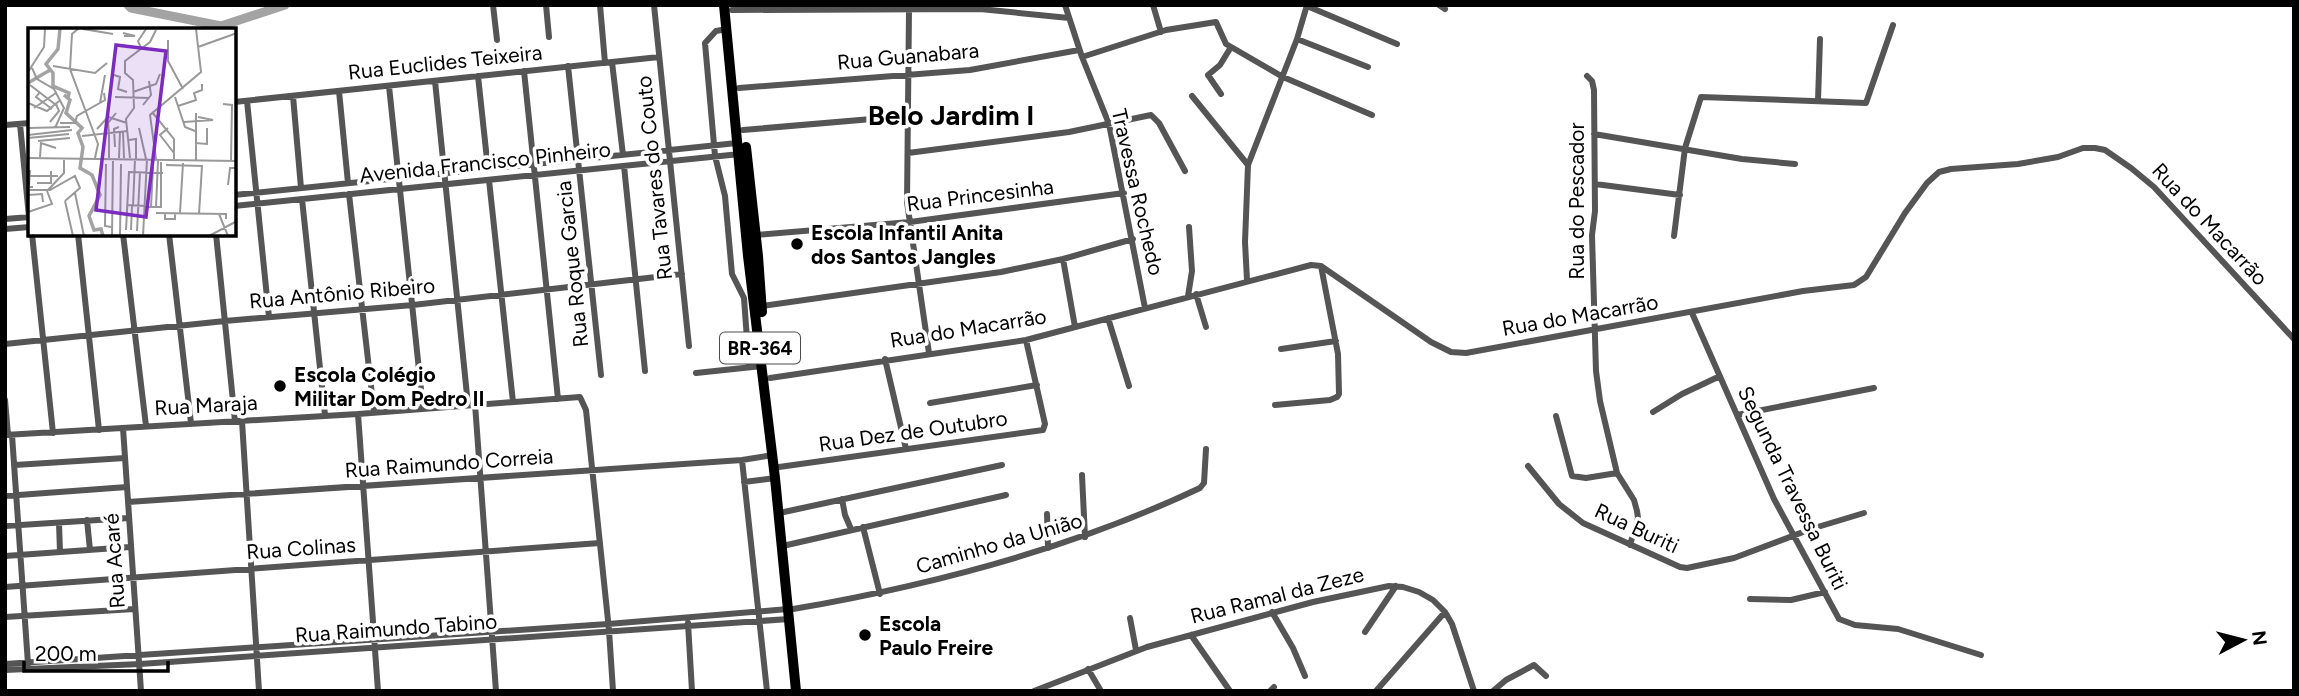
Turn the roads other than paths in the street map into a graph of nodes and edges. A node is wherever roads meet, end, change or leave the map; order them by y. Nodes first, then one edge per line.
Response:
1 (493, 5) edge
2 (546, 5) edge
3 (600, 5) edge
4 (654, 5) edge
5 (1065, 5) edge
6 (1153, 5) edge
7 (1307, 6) edge
8 (729, 7) edge
9 (909, 10) junction
10 (1069, 18) junction
11 (1893, 25) dead end
12 (727, 29) junction
13 (1161, 32) junction
14 (549, 37) dead end
15 (1297, 39) junction
16 (1820, 39) dead end
17 (497, 40) dead end
18 (1397, 44) dead end
19 (1231, 47) junction
20 (1081, 53) junction
21 (659, 57) junction
22 (608, 62) junction
23 (568, 66) junction
24 (1368, 68) dead end
25 (524, 71) junction
26 (909, 75) junction
27 (478, 76) junction
28 (1587, 76) dead end
29 (1283, 77) junction
30 (435, 81) junction
31 (389, 86) junction
32 (739, 88) junction
33 (339, 91) junction
34 (1220, 94) dead end
35 (293, 96) junction
36 (1192, 96) dead end
37 (247, 101) junction
38 (1818, 101) junction
39 (236, 103) edge
40 (1372, 115) dead end
41 (907, 116) junction
42 (28, 123) edge
43 (20, 124) junction
44 (1109, 124) junction
45 (5, 125) edge
46 (743, 130) junction
47 (1594, 134) junction
48 (714, 145) junction
49 (739, 148) junction
50 (1685, 148) junction
51 (669, 150) junction
52 (908, 153) junction
53 (623, 155) junction
54 (715, 156) junction
55 (578, 159) junction
56 (670, 161) junction
57 (533, 164) junction
58 (1795, 164) dead end
59 (1248, 165) junction
60 (624, 166) junction
61 (488, 169) junction
62 (579, 170) junction
63 (1185, 171) dead end
64 (444, 173) junction
65 (534, 175) junction
66 (399, 178) junction
67 (489, 180) junction
68 (348, 183) junction
69 (446, 184) junction
70 (1594, 184) junction
71 (301, 188) junction
72 (400, 189) junction
73 (747, 190) junction
74 (256, 193) junction
75 (1124, 193) junction
76 (349, 194) junction
77 (236, 195) edge
78 (1680, 195) junction
79 (28, 198) edge
80 (302, 199) junction
81 (257, 203) junction
82 (236, 206) edge
83 (28, 217) edge
84 (5, 219) edge
85 (910, 222) junction
86 (745, 223) junction
87 (727, 225) junction
88 (28, 227) edge
89 (1189, 227) dead end
90 (5, 229) edge
91 (756, 235) junction
92 (32, 236) edge
93 (78, 236) edge
94 (123, 236) edge
95 (169, 236) edge
96 (216, 236) edge
97 (1674, 236) dead end
98 (1133, 239) junction
99 (753, 256) junction
100 (1063, 259) junction
101 (1321, 266) junction
102 (682, 274) junction
103 (636, 279) junction
104 (1247, 281) junction
105 (592, 284) junction
106 (921, 285) junction
107 (547, 290) junction
108 (1196, 294) junction
109 (502, 295) junction
110 (1188, 296) junction
111 (457, 300) junction
112 (413, 305) junction
113 (762, 306) junction
114 (1145, 308) junction
115 (363, 309) junction
116 (315, 313) junction
117 (1692, 313) junction
118 (270, 317) junction
119 (1108, 318) junction
120 (225, 321) junction
121 (179, 326) junction
122 (1075, 327) junction
123 (1206, 327) dead end
124 (135, 330) junction
125 (1595, 330) junction
126 (89, 335) junction
127 (2294, 339) edge
128 (1026, 340) junction
129 (43, 341) junction
130 (1336, 341) junction
131 (5, 344) edge
132 (689, 346) dead end
133 (1281, 349) dead end
134 (929, 353) junction
135 (885, 359) junction
136 (762, 366) junction
137 (749, 367) junction
138 (645, 371) dead end
139 (696, 373) dead end
140 (601, 375) dead end
141 (1718, 377) junction
142 (770, 378) junction
143 (1037, 385) junction
144 (1129, 386) dead end
145 (1874, 388) dead end
146 (558, 399) junction
147 (5, 400) edge
148 (513, 402) junction
149 (930, 403) dead end
150 (471, 405) junction
151 (1275, 405) dead end
152 (423, 408) junction
153 (374, 412) junction
154 (1653, 412) dead end
155 (358, 414) junction
156 (325, 415) junction
157 (1737, 415) junction
158 (1556, 416) dead end
159 (238, 421) junction
160 (191, 423) junction
161 (146, 426) junction
162 (123, 428) junction
163 (99, 430) junction
164 (53, 433) junction
165 (9, 435) edge
166 (906, 449) junction
167 (1206, 449) dead end
168 (772, 455) junction
169 (125, 458) junction
170 (742, 460) junction
171 (15, 465) junction
172 (1002, 465) dead end
173 (1528, 466) dead end
174 (592, 470) junction
175 (777, 472) junction
176 (1617, 473) junction
177 (1082, 475) dead end
178 (480, 478) junction
179 (744, 482) junction
180 (363, 486) junction
181 (127, 487) junction
182 (247, 494) junction
183 (17, 495) junction
184 (1006, 495) dead end
185 (5, 496) edge
186 (842, 499) junction
187 (128, 502) junction
188 (784, 512) junction
189 (1864, 513) dead end
190 (1046, 514) dead end
191 (129, 518) junction
192 (87, 520) junction
193 (59, 523) junction
194 (19, 525) junction
195 (5, 526) edge
196 (863, 527) junction
197 (851, 529) junction
198 (1085, 537) junction
199 (1794, 537) junction
200 (600, 543) junction
201 (787, 545) junction
202 (1630, 545) junction
203 (130, 547) junction
204 (1048, 548) junction
205 (90, 550) junction
206 (486, 551) junction
207 (60, 552) junction
208 (21, 555) junction
209 (5, 556) edge
210 (369, 560) junction
211 (251, 569) junction
212 (132, 579) junction
213 (22, 586) junction
214 (1396, 586) junction
215 (5, 587) edge
216 (1825, 592) junction
217 (880, 594) junction
218 (1750, 599) dead end
219 (134, 609) junction
220 (760, 611) junction
221 (790, 612) junction
222 (1272, 612) junction
223 (1446, 612) junction
224 (24, 616) junction
225 (5, 617) edge
226 (1130, 618) dead end
227 (688, 621) junction
228 (761, 621) junction
229 (609, 627) junction
230 (1365, 632) dead end
231 (492, 635) junction
232 (1191, 635) junction
233 (375, 643) junction
234 (276, 645) junction
235 (256, 647) junction
236 (1136, 650) junction
237 (277, 654) junction
238 (256, 655) junction
239 (1981, 655) dead end
240 (139, 660) junction
241 (5, 664) edge
242 (28, 666) junction
243 (1087, 669) junction
244 (5, 670) edge
245 (1546, 676) dead end
246 (1305, 677) dead end
247 (1471, 689) edge
248 (142, 691) edge
249 (259, 691) edge
250 (379, 691) edge
251 (496, 691) edge
252 (613, 691) edge
253 (692, 691) edge
254 (767, 691) edge
255 (798, 691) edge
256 (1034, 691) edge
257 (1101, 691) edge
258 (1230, 691) edge
259 (1376, 691) edge
260 (1493, 691) edge

1 - 17 street
2 - 14 street
3 - 22 street
4 - 21 street, Rua Tavares do Couto
5 - 10 street, Travessa Rochedo
6 - 13 street
7 - 15 street
7 - 18 street
8 - 9 street
8 - 12 highway, BR-364
8 - 32 highway, BR-364
9 - 10 street
9 - 26 street
10 - 20 street, Travessa Rochedo
11 - 38 street
12 - 48 street
12 - 49 highway, BR-364
13 - 19 street, Rua Guanabara
13 - 20 street, Rua Guanabara
15 - 24 street
15 - 29 street
16 - 38 street
19 - 29 street
19 - 34 street
20 - 26 street, Rua Guanabara
20 - 44 street, Travessa Rochedo
21 - 22 street, Rua Euclides Teixeira
21 - 51 street, Rua Tavares do Couto
22 - 23 street, Rua Euclides Teixeira
22 - 53 street
23 - 25 street, Rua Euclides Teixeira
23 - 55 street, Rua Roque Garcia
25 - 27 street, Rua Euclides Teixeira
25 - 57 street
26 - 32 street, Rua Guanabara
26 - 41 street
27 - 30 street, Rua Euclides Teixeira
27 - 61 street
28 - 47 street, Rua do Pescador
29 - 40 street
29 - 59 street
30 - 31 street, Rua Euclides Teixeira
30 - 64 street
31 - 33 street, Rua Euclides Teixeira
31 - 66 street
32 - 46 highway, BR-364
33 - 35 street, Rua Euclides Teixeira
33 - 68 street
35 - 37 street, Rua Euclides Teixeira
35 - 71 street
36 - 59 street
37 - 39 street, Rua Euclides Teixeira
37 - 74 street
38 - 50 street
41 - 46 street
41 - 52 street
42 - 43 street
43 - 45 street
43 - 79 street
44 - 52 street
44 - 63 street
44 - 75 street, Travessa Rochedo
46 - 73 highway, BR-364
47 - 50 street
47 - 70 street, Rua do Pescador
48 - 49 street, Avenida Francisco Pinheiro
48 - 51 street, Avenida Francisco Pinheiro
48 - 54 street
49 - 54 street, Avenida Francisco Pinheiro
49 - 73 highway, BR-364
50 - 58 street
50 - 78 street
51 - 53 street, Avenida Francisco Pinheiro
51 - 56 street, Rua Tavares do Couto
52 - 85 street
53 - 55 street, Avenida Francisco Pinheiro
54 - 56 street, Avenida Francisco Pinheiro
54 - 87 street
55 - 57 street, Avenida Francisco Pinheiro
55 - 62 street, Rua Roque Garcia
56 - 60 street, Avenida Francisco Pinheiro
56 - 102 street, Rua Tavares do Couto
57 - 61 street, Avenida Francisco Pinheiro
57 - 65 street
59 - 104 street
60 - 62 street, Avenida Francisco Pinheiro
60 - 103 street
61 - 64 street, Avenida Francisco Pinheiro
62 - 65 street, Avenida Francisco Pinheiro
62 - 105 street, Rua Roque Garcia
64 - 66 street, Avenida Francisco Pinheiro
64 - 69 street
65 - 67 street, Avenida Francisco Pinheiro
65 - 107 street
66 - 68 street, Avenida Francisco Pinheiro
66 - 72 street
67 - 69 street, Avenida Francisco Pinheiro
67 - 109 street
68 - 71 street, Avenida Francisco Pinheiro
69 - 72 street, Avenida Francisco Pinheiro
69 - 111 street
70 - 78 street
70 - 125 street, Rua do Pescador
71 - 74 street, Avenida Francisco Pinheiro
72 - 76 street, Avenida Francisco Pinheiro
72 - 112 street
73 - 86 highway, BR-364
73 - 91 highway, BR-364
74 - 77 street, Avenida Francisco Pinheiro
74 - 81 street
75 - 85 street, Rua Princesinha
75 - 98 street, Travessa Rochedo
76 - 80 street, Avenida Francisco Pinheiro
76 - 115 street
78 - 97 street
80 - 81 street, Avenida Francisco Pinheiro
80 - 116 street
81 - 82 street, Avenida Francisco Pinheiro
81 - 118 street
83 - 84 street
85 - 91 street, Rua Princesinha
85 - 106 street
86 - 87 street
86 - 99 highway, BR-364
87 - 137 street
88 - 90 street
89 - 110 street
91 - 99 highway, BR-364
92 - 129 street
93 - 126 street
94 - 124 street
95 - 121 street
96 - 120 street
98 - 100 street
98 - 114 street, Travessa Rochedo
99 - 113 highway, BR-364
99 - 136 highway, BR-364
100 - 106 street
100 - 122 street
101 - 104 street, Rua do Macarrão
101 - 125 street, Rua do Macarrão
101 - 130 street
102 - 103 street, Rua Antônio Ribeiro
102 - 132 street, Rua Tavares do Couto
103 - 105 street, Rua Antônio Ribeiro
103 - 138 street
104 - 108 street, Rua do Macarrão
105 - 107 street, Rua Antônio Ribeiro
105 - 140 street, Rua Roque Garcia
106 - 113 street
106 - 134 street
107 - 109 street, Rua Antônio Ribeiro
107 - 146 street
108 - 110 street, Rua do Macarrão
108 - 123 street
109 - 111 street, Rua Antônio Ribeiro
109 - 148 street
110 - 114 street, Rua do Macarrão
111 - 112 street, Rua Antônio Ribeiro
111 - 150 street
112 - 115 street, Rua Antônio Ribeiro
112 - 152 street
113 - 142 highway, BR-364
114 - 119 street, Rua do Macarrão
115 - 116 street, Rua Antônio Ribeiro
115 - 153 street
116 - 118 street, Rua Antônio Ribeiro
116 - 156 street
117 - 125 street, Rua do Macarrão
117 - 127 street, Rua do Macarrão
117 - 141 street, Segunda Travessa Buriti
118 - 120 street, Rua Antônio Ribeiro
119 - 122 street, Rua do Macarrão
119 - 144 street
120 - 121 street, Rua Antônio Ribeiro
120 - 159 street
121 - 124 street, Rua Antônio Ribeiro
121 - 160 street
122 - 128 street, Rua do Macarrão
124 - 126 street, Rua Antônio Ribeiro
124 - 161 street
125 - 176 street, Rua do Pescador
126 - 129 street, Rua Antônio Ribeiro
126 - 163 street
128 - 134 street, Rua do Macarrão
128 - 143 street
129 - 131 street, Rua Antônio Ribeiro
129 - 164 street
130 - 133 street
130 - 151 street
134 - 135 street, Rua do Macarrão
135 - 142 street, Rua do Macarrão
135 - 166 street
136 - 137 street
136 - 168 highway, BR-364
137 - 139 street
141 - 154 street
141 - 157 street, Segunda Travessa Buriti
142 - 175 highway, BR-364
143 - 149 street
143 - 166 street, Rua Dez de Outubro
145 - 157 street
146 - 148 street, Rua Maraja
146 - 174 street, Rua Maraja
147 - 165 street
148 - 150 street, Rua Maraja
150 - 152 street, Rua Maraja
150 - 178 street
152 - 153 street, Rua Maraja
153 - 155 street, Rua Maraja
155 - 156 street, Rua Maraja
155 - 180 street
156 - 159 street, Rua Maraja
157 - 199 street, Segunda Travessa Buriti
158 - 176 street
159 - 160 street, Rua Maraja
159 - 182 street
160 - 161 street, Rua Maraja
161 - 162 street, Rua Maraja
162 - 163 street, Rua Maraja
162 - 169 street, Rua Acaré
163 - 164 street, Rua Maraja
164 - 165 street, Rua Maraja
165 - 171 street
166 - 175 street, Rua Dez de Outubro
167 - 198 street, Caminho da União
168 - 170 street, Rua Raimundo Correia
168 - 175 highway, BR-364
169 - 171 street
169 - 181 street, Rua Acaré
170 - 174 street, Rua Raimundo Correia
170 - 179 street
171 - 183 street
172 - 186 street
173 - 202 street, Rua Buriti
174 - 178 street, Rua Raimundo Correia
174 - 200 street
175 - 179 street, Rua Dez de Outubro
175 - 188 highway, BR-364
175 - 221 highway, BR-364
176 - 202 street, Rua do Pescador
177 - 198 street
178 - 180 street, Rua Raimundo Correia
178 - 206 street
179 - 220 street
180 - 182 street, Rua Raimundo Correia
180 - 210 street
181 - 183 street
181 - 187 street, Rua Acaré
182 - 187 street, Rua Raimundo Correia
182 - 211 street
183 - 185 street
183 - 194 street
184 - 196 street
186 - 188 street
186 - 197 street
187 - 191 street, Rua Acaré
188 - 201 highway, BR-364
189 - 199 street, Rua Buriti
190 - 204 street
191 - 192 street
191 - 203 street, Rua Acaré
192 - 193 street
192 - 205 street
193 - 194 street
193 - 207 street
194 - 195 street
194 - 208 street
196 - 197 street
196 - 217 street
197 - 201 street
198 - 204 street, Caminho da União
199 - 202 street, Rua Buriti
199 - 216 street, Segunda Travessa Buriti
200 - 206 street, Rua Colinas
200 - 229 street
201 - 221 highway, BR-364
203 - 205 street
203 - 212 street, Rua Acaré
204 - 217 street, Caminho da União
205 - 207 street
206 - 210 street, Rua Colinas
206 - 231 street
207 - 208 street
208 - 209 street
208 - 213 street
210 - 211 street, Rua Colinas
210 - 233 street
211 - 212 street, Rua Colinas
211 - 235 street
212 - 213 street, Rua Colinas
212 - 219 street, Rua Acaré
213 - 215 street, Rua Colinas
213 - 224 street
214 - 222 street, Rua Ramal da Zeze
214 - 223 street, Rua Ramal da Zeze
214 - 230 street
216 - 218 street
216 - 239 street, Segunda Travessa Buriti
217 - 221 street, Caminho da União
219 - 224 street
219 - 240 street, Rua Acaré
220 - 221 street, Rua Raimundo Tabino
220 - 227 street, Rua Raimundo Tabino
220 - 228 street
221 - 228 street, Rua Raimundo Tabino
221 - 255 highway, BR-364
222 - 232 street, Rua Ramal da Zeze
222 - 246 street
223 - 247 street
223 - 259 street
224 - 225 street
224 - 242 street
226 - 236 street
227 - 228 street, Rua Raimundo Tabino
227 - 229 street, Rua Raimundo Tabino
227 - 253 street
228 - 254 street
229 - 231 street, Rua Raimundo Tabino
229 - 252 street
231 - 233 street, Rua Raimundo Tabino
231 - 251 street
232 - 236 street, Rua Ramal da Zeze
232 - 258 street
233 - 234 street, Rua Raimundo Tabino
233 - 237 street, Rua Raimundo Tabino
233 - 250 street
234 - 235 street, Rua Raimundo Tabino
234 - 237 street
235 - 238 street
235 - 240 street, Rua Raimundo Tabino
236 - 243 street, Rua Ramal da Zeze
237 - 238 street, Rua Raimundo Tabino
238 - 240 street, Rua Raimundo Tabino
238 - 249 street
240 - 242 street, Rua Raimundo Tabino
240 - 248 street, Rua Acaré
241 - 242 street, Rua Raimundo Tabino
242 - 244 street, Rua Raimundo Tabino
243 - 256 street, Rua Ramal da Zeze
243 - 257 street
245 - 260 street

